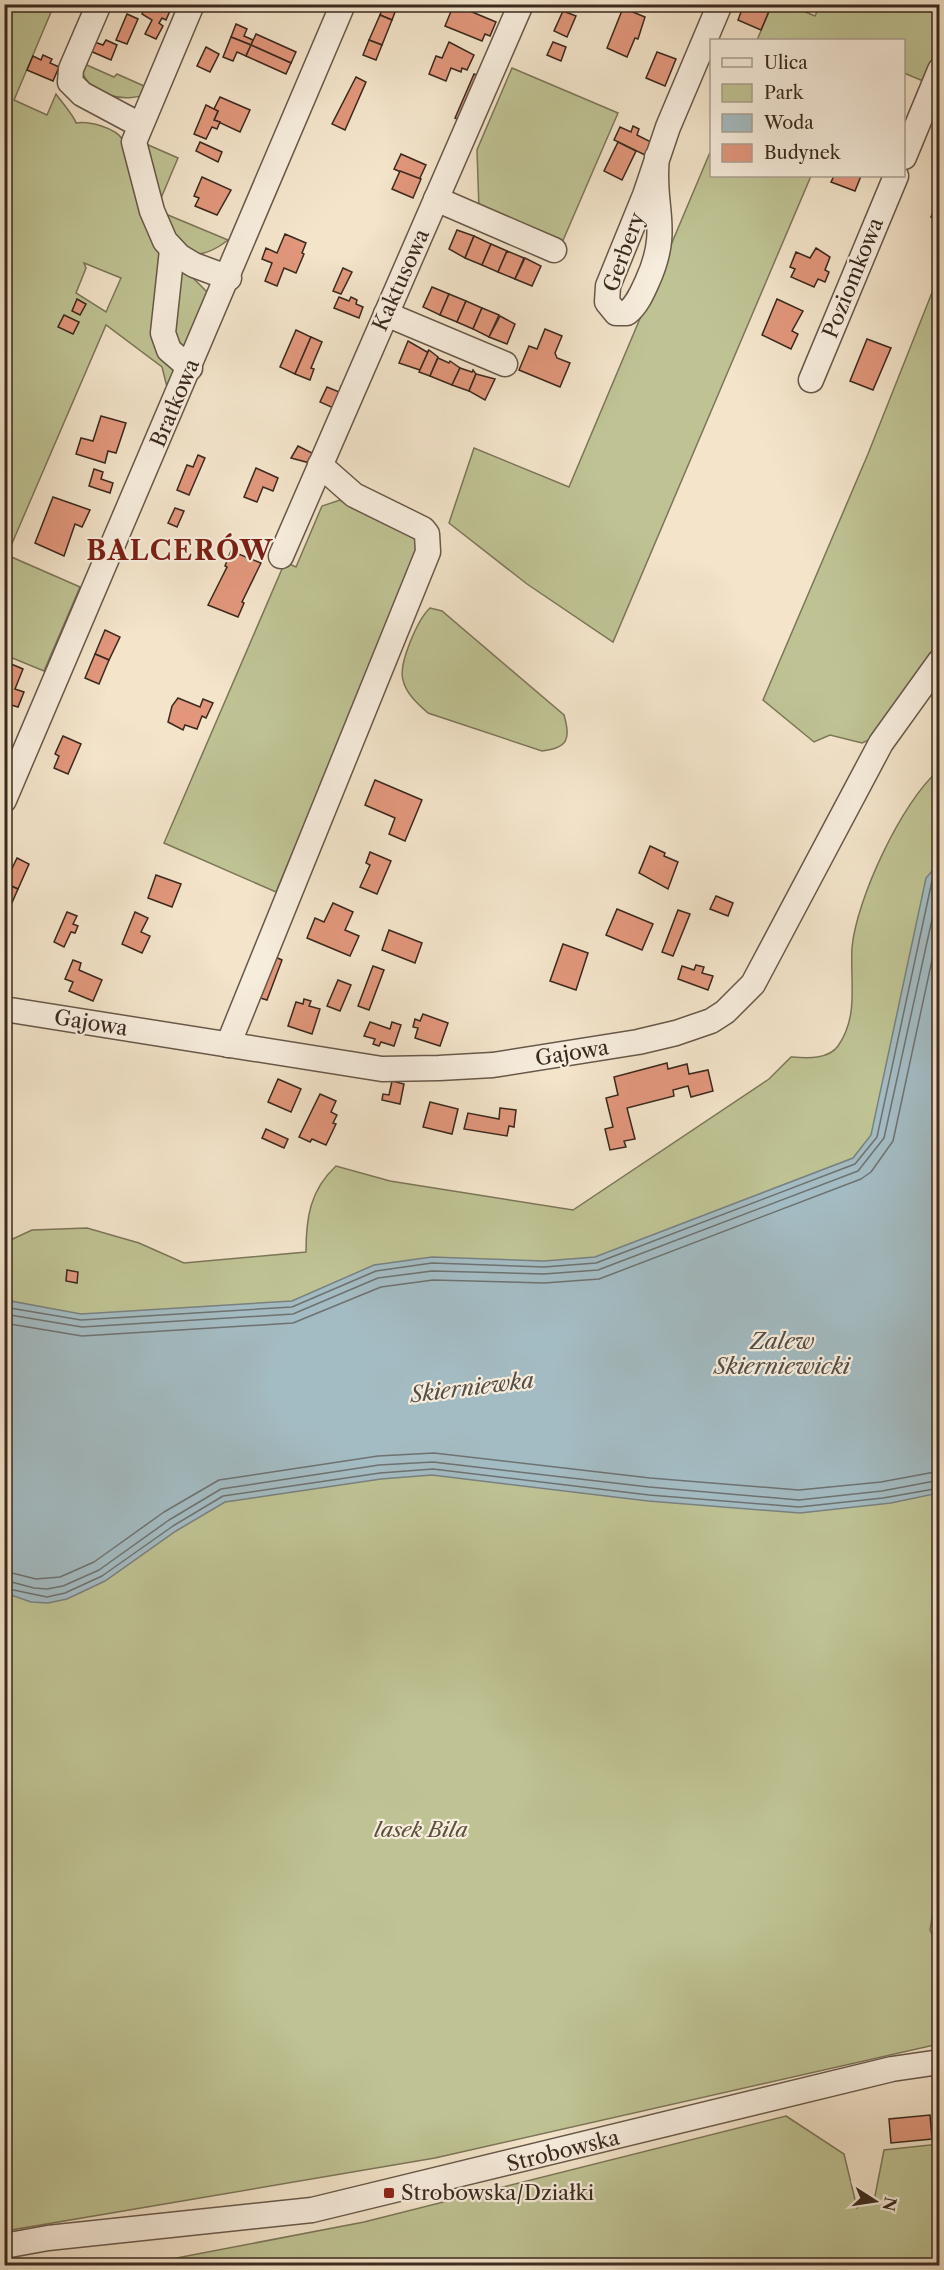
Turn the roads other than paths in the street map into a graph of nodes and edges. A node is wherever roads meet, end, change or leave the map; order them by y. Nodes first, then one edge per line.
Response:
1 (99, 4) edge
2 (192, 4) edge
3 (343, 4) edge
4 (521, 4) edge
5 (720, 4) edge
6 (939, 70) edge
7 (140, 125) junction
8 (905, 152) edge
9 (896, 177) edge
10 (436, 199) junction
11 (653, 200) dead end
12 (172, 250) junction
13 (554, 250) dead end
14 (229, 278) junction
15 (386, 314) junction
16 (505, 364) dead end
17 (190, 368) junction
18 (811, 380) dead end
19 (320, 465) junction
20 (281, 556) dead end
21 (939, 661) edge
22 (4, 800) edge
23 (4, 1009) edge
24 (228, 1045) junction
25 (939, 2062) edge
26 (4, 2246) edge

1 - 7 street
2 - 7 street
3 - 14 street, Bratkowa
4 - 10 street, Kaktusowa
5 - 11 street, Gerbery
6 - 8 street
7 - 12 street
9 - 18 street, Poziomkowa
10 - 13 street
10 - 15 street, Kaktusowa
12 - 14 street
12 - 17 street
14 - 17 street, Bratkowa
15 - 16 street
15 - 19 street, Kaktusowa
17 - 22 street, Bratkowa
19 - 20 street, Kaktusowa
19 - 24 street
21 - 24 street, Gajowa
23 - 24 street, Gajowa
25 - 26 street, Strobowska

